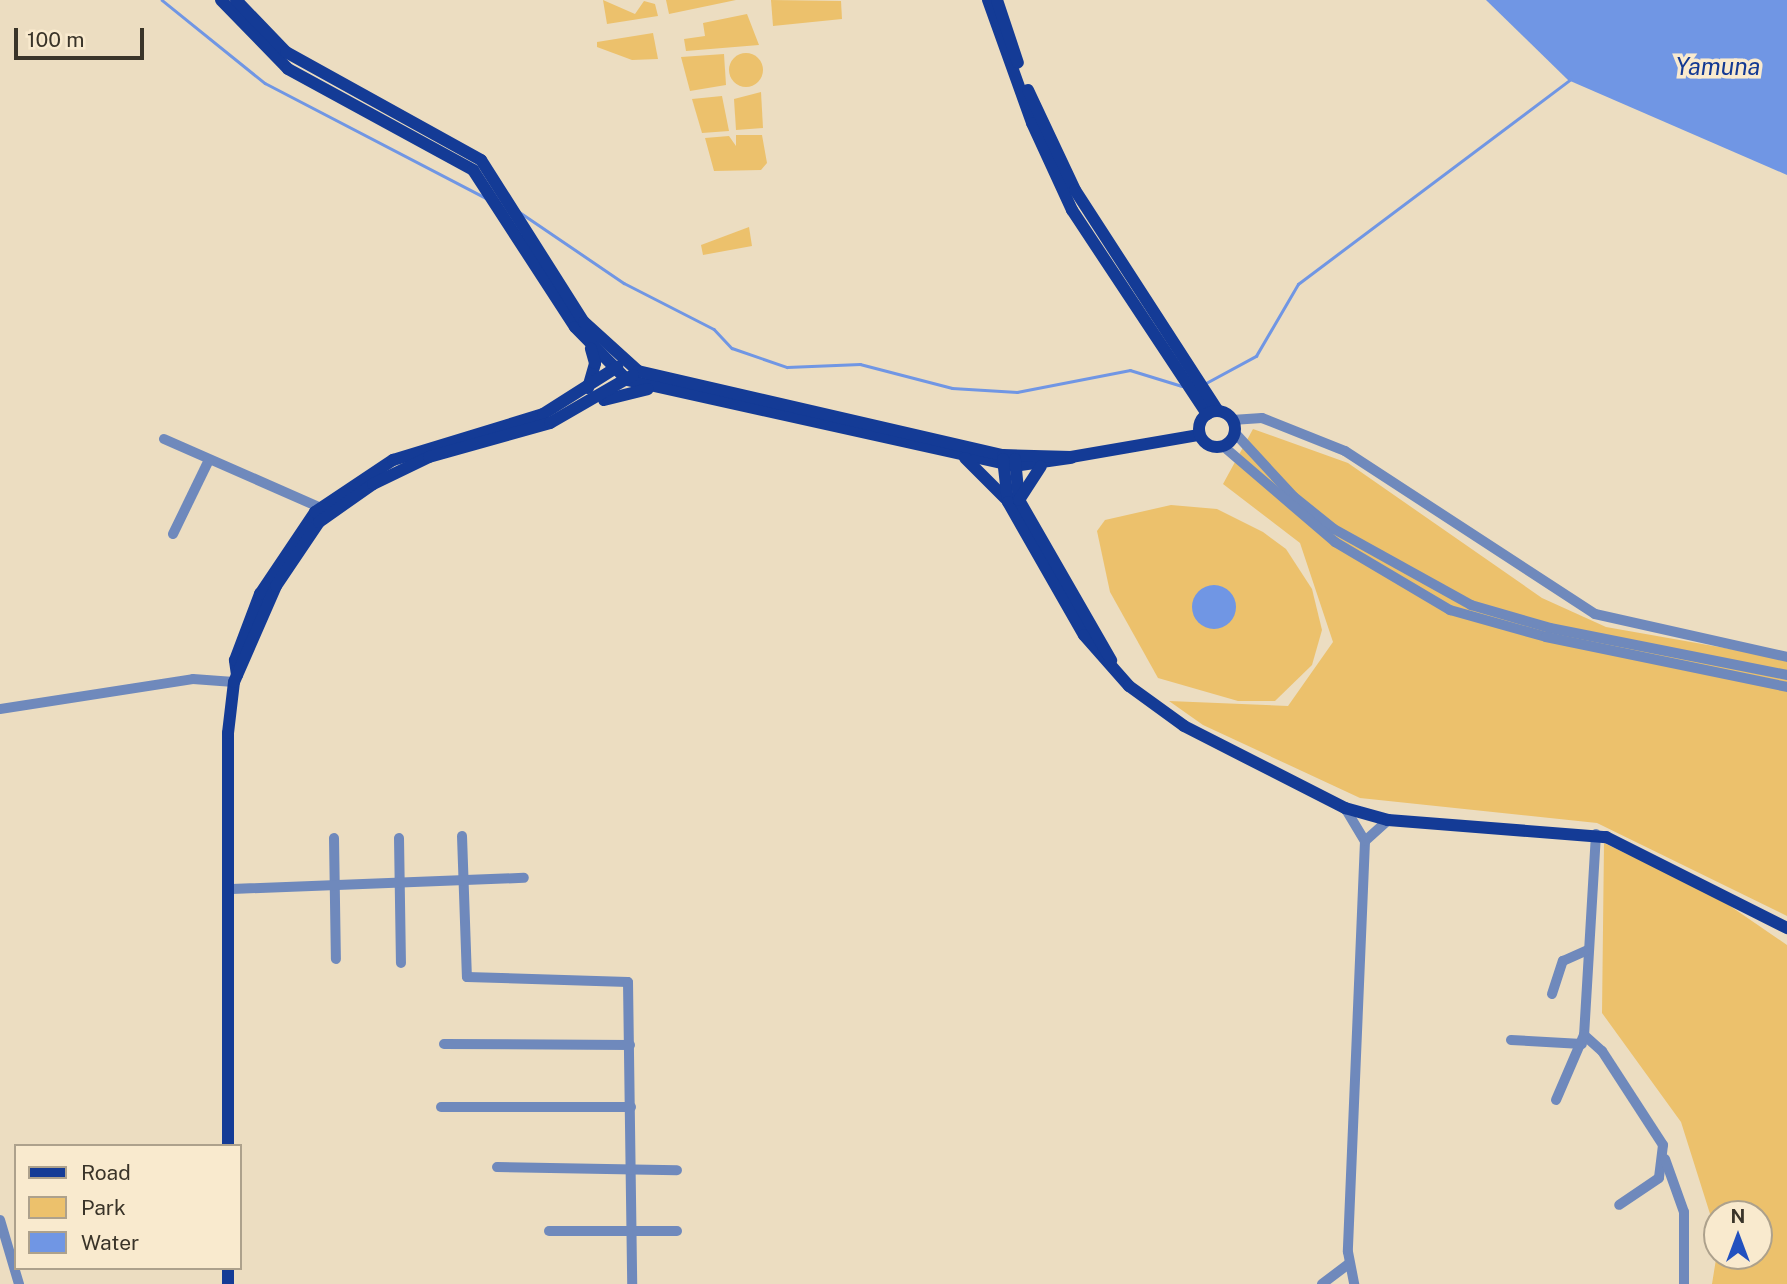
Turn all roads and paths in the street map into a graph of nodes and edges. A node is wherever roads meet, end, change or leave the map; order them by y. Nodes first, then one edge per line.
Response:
1 (221, 0) edge
2 (236, 0) edge
3 (988, 0) edge
4 (997, 0) edge
5 (273, 50) junction
6 (435, 129) junction
7 (428, 141) junction
8 (490, 184) junction
9 (538, 263) junction
10 (590, 345) junction
11 (624, 362) junction
12 (613, 370) junction
13 (638, 370) junction
14 (1184, 374) junction
15 (627, 380) junction
16 (588, 388) junction
17 (652, 388) junction
18 (585, 406) junction
19 (1212, 413) junction
20 (1233, 426) junction
21 (1199, 435) junction
22 (164, 439) dead end
23 (1223, 446) junction
24 (960, 454) junction
25 (1071, 457) junction
26 (209, 460) junction
27 (1009, 461) junction
28 (1041, 466) junction
29 (1014, 501) junction
30 (321, 508) junction
31 (173, 534) dead end
32 (1787, 657) edge
33 (1787, 676) edge
34 (235, 679) junction
35 (1787, 687) edge
36 (0, 709) edge
37 (1345, 808) junction
38 (1388, 820) junction
39 (1597, 834) junction
40 (462, 836) dead end
41 (334, 838) dead end
42 (399, 838) dead end
43 (1365, 841) junction
44 (524, 878) dead end
45 (462, 880) junction
46 (400, 883) junction
47 (335, 885) junction
48 (232, 889) junction
49 (1787, 929) edge
50 (1588, 950) junction
51 (336, 959) dead end
52 (401, 962) dead end
53 (1552, 994) dead end
54 (1511, 1040) dead end
55 (1583, 1040) junction
56 (444, 1044) dead end
57 (630, 1045) junction
58 (1556, 1100) dead end
59 (441, 1107) dead end
60 (631, 1107) junction
61 (228, 1144) edge
62 (1662, 1154) junction
63 (496, 1167) dead end
64 (632, 1170) junction
65 (677, 1170) dead end
66 (1619, 1205) dead end
67 (0, 1220) edge
68 (633, 1230) junction
69 (550, 1231) dead end
70 (677, 1231) dead end
71 (1349, 1264) junction
72 (14, 1267) edge
73 (632, 1284) edge
74 (1322, 1284) edge
75 (1354, 1284) edge
76 (1684, 1284) edge

1 - 5 main road
2 - 5 main road
3 - 14 main road
4 - 14 main road
5 - 6 main road
5 - 7 main road
6 - 7 main road
6 - 8 main road
7 - 8 main road
8 - 9 main road
9 - 10 main road
9 - 11 main road
10 - 12 main road
10 - 16 main road
11 - 12 main road
11 - 13 main road
12 - 15 main road
12 - 16 main road
13 - 15 main road
13 - 27 main road
14 - 19 main road
15 - 17 main road
15 - 18 main road
16 - 30 main road
17 - 18 main road
17 - 24 main road
18 - 34 main road
19 - 20 main road
19 - 21 main road
20 - 23 main road
20 - 32 street
20 - 33 street
21 - 23 main road
21 - 25 main road
22 - 26 street
23 - 35 street
24 - 27 main road
24 - 29 main road
25 - 27 main road
25 - 28 main road
26 - 30 street
26 - 31 street
27 - 28 main road
27 - 29 main road
28 - 29 main road
29 - 37 main road
30 - 34 main road
34 - 36 street
34 - 48 main road
37 - 38 main road
37 - 43 street
38 - 39 main road
38 - 43 street
39 - 49 main road
39 - 50 street
40 - 45 street
41 - 47 street
42 - 46 street
43 - 71 street
44 - 45 street
45 - 46 street
45 - 57 street
46 - 47 street
46 - 52 street
47 - 48 street
47 - 51 street
48 - 61 main road
50 - 53 street
50 - 55 street
54 - 55 street
55 - 58 street
55 - 62 street
56 - 57 street
57 - 60 street
59 - 60 street
60 - 64 street
62 - 66 street
62 - 76 street
63 - 64 street
64 - 65 street
64 - 68 street
67 - 72 street
68 - 69 street
68 - 70 street
68 - 73 street
71 - 74 street
71 - 75 street

